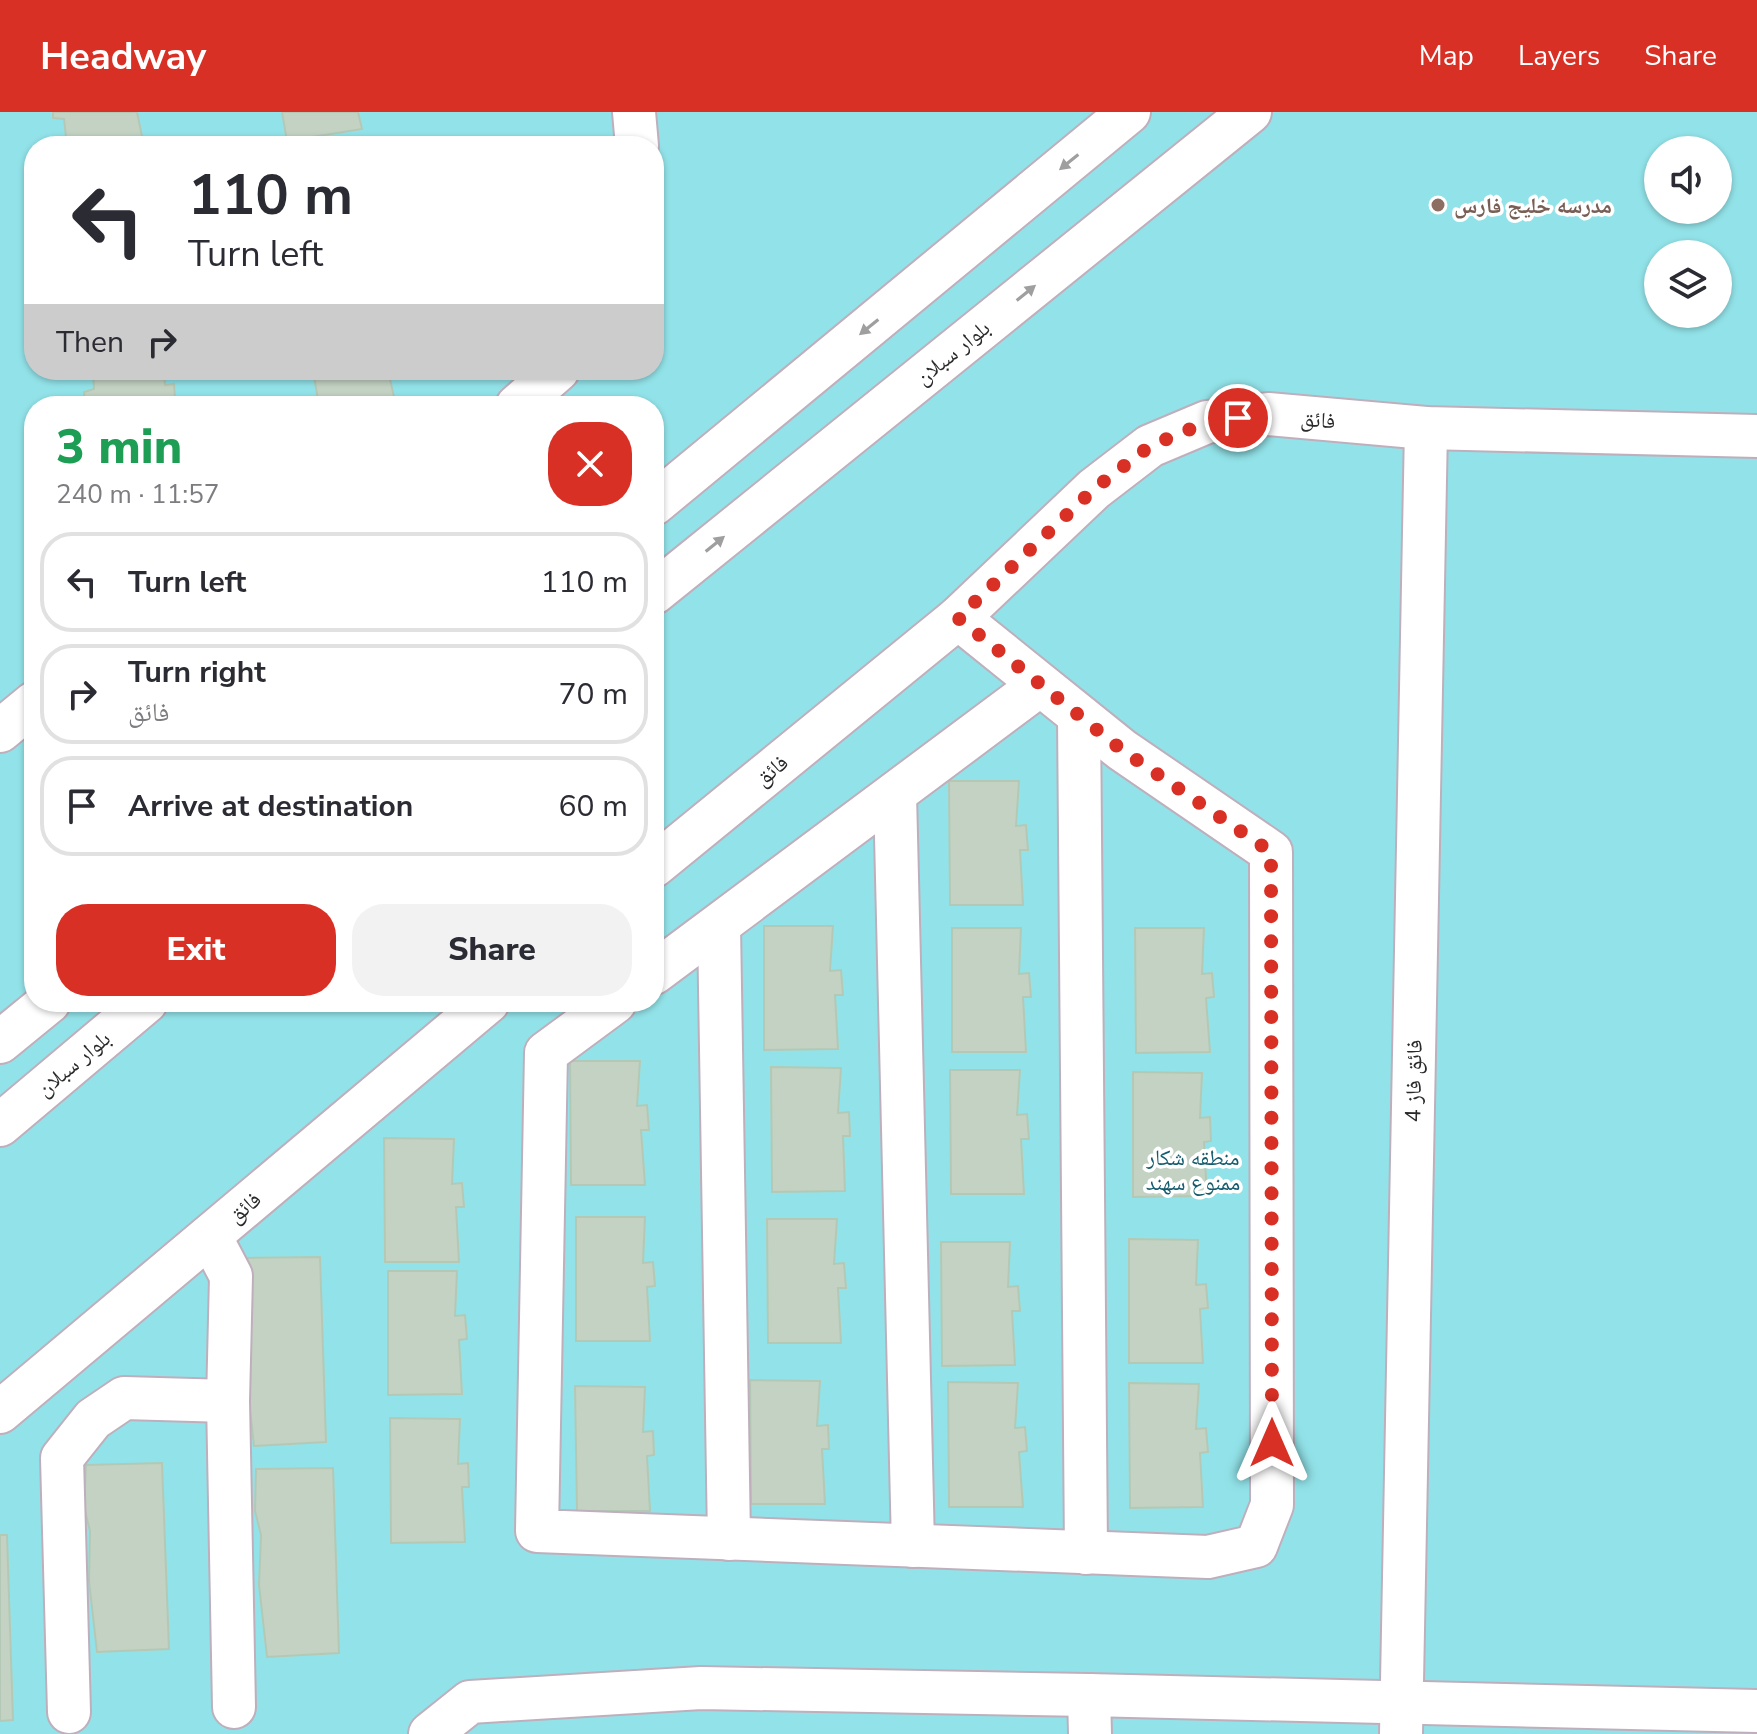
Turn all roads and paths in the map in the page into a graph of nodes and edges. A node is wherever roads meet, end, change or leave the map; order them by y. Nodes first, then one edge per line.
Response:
1 (634, 112) edge
2 (1129, 112) edge
3 (1250, 112) edge
4 (636, 136) edge
5 (547, 380) edge
6 (528, 396) edge
7 (1426, 428) junction
8 (1757, 436) edge
9 (664, 496) edge
10 (664, 585) edge
11 (958, 618) junction
12 (1040, 685) junction
13 (24, 711) edge
14 (1079, 716) junction
15 (0, 731) edge
16 (895, 794) junction
17 (664, 858) edge
18 (719, 926) junction
19 (664, 966) edge
20 (37, 1012) edge
21 (134, 1012) edge
22 (476, 1012) edge
23 (601, 1012) edge
24 (0, 1042) edge
25 (0, 1125) edge
26 (210, 1236) junction
27 (228, 1401) junction
28 (0, 1412) edge
29 (729, 1539) junction
30 (913, 1546) junction
31 (1086, 1553) junction
32 (234, 1707) dead end
33 (1757, 1711) edge
34 (69, 1712) dead end
35 (1090, 1714) edge
36 (536, 1716) edge
37 (1401, 1719) edge
38 (430, 1734) edge

1 - 4 street
2 -> 9 street
10 -> 3 street, بلوار سبلان
5 - 6 street
7 - 8 street, فائق
7 - 11 street, فائق
7 - 37 street, فائق فاز 4
11 - 12 street
11 - 17 street, فائق
12 - 14 street
12 - 16 street
13 - 15 street
14 - 31 street
14 - 31 street
16 - 18 street
16 - 30 street
18 - 19 street
18 - 29 street
20 - 24 street
21 - 25 street, بلوار سبلان
22 - 26 street, فائق
23 - 29 street
26 - 27 street
26 - 28 street, فائق
27 - 32 street
27 - 34 street
29 - 30 street
30 - 31 street
33 - 37 street
35 - 36 street
35 - 37 street
36 - 38 street

